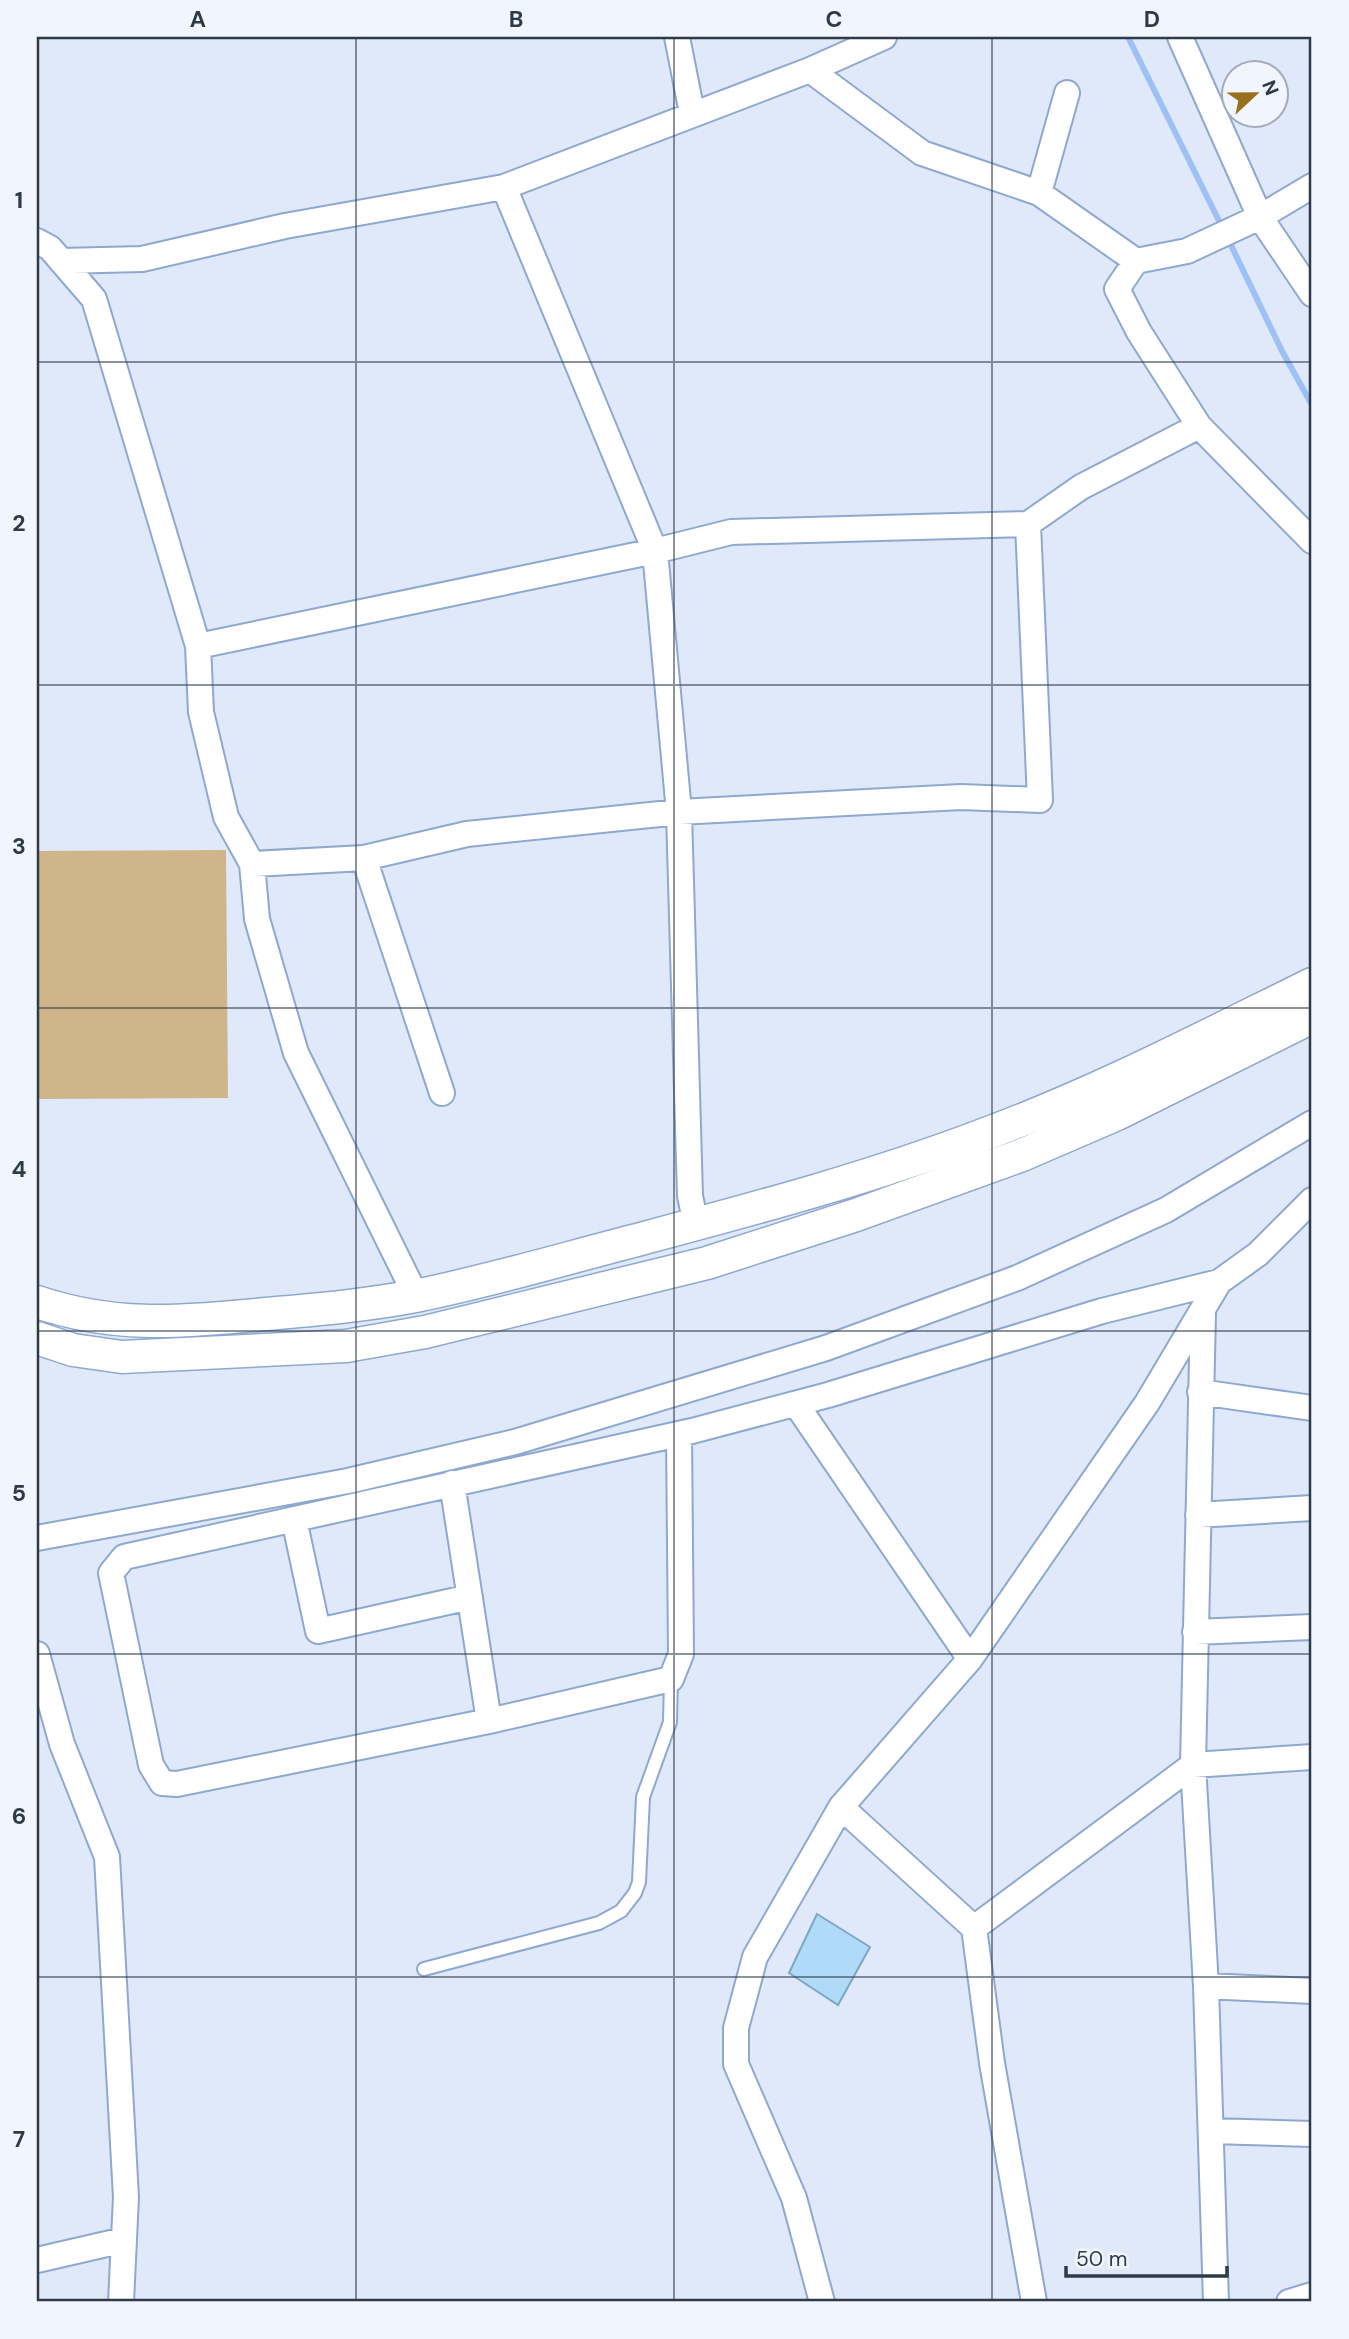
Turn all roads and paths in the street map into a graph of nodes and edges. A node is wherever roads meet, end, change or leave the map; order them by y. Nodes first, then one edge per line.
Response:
1 (677, 37) edge
2 (884, 37) edge
3 (1180, 37) edge
4 (810, 70) junction
5 (1068, 93) dead end
6 (692, 113) junction
7 (1312, 186) edge
8 (504, 187) junction
9 (1039, 193) junction
10 (1260, 217) junction
11 (37, 241) edge
12 (61, 261) junction
13 (1136, 261) junction
14 (1304, 269) edge
15 (1312, 294) edge
16 (1199, 426) junction
17 (1028, 524) junction
18 (1312, 541) edge
19 (655, 551) junction
20 (198, 646) junction
21 (679, 812) junction
22 (364, 858) junction
23 (251, 864) junction
24 (1312, 984) edge
25 (1312, 1017) edge
26 (442, 1094) dead end
27 (1312, 1123) edge
28 (1312, 1200) edge
29 (696, 1224) junction
30 (1219, 1282) junction
31 (416, 1296) junction
32 (37, 1302) edge
33 (1203, 1309) junction
34 (425, 1332) junction
35 (37, 1338) edge
36 (1200, 1392) junction
37 (796, 1404) junction
38 (1312, 1408) edge
39 (679, 1434) junction
40 (452, 1483) junction
41 (1312, 1508) edge
42 (1198, 1515) junction
43 (294, 1519) junction
44 (37, 1538) edge
45 (470, 1597) junction
46 (1312, 1627) edge
47 (1195, 1632) junction
48 (37, 1654) edge
49 (970, 1659) junction
50 (671, 1679) junction
51 (489, 1721) junction
52 (1312, 1757) edge
53 (1193, 1765) junction
54 (841, 1807) junction
55 (974, 1928) junction
56 (424, 1969) dead end
57 (1206, 1986) junction
58 (1312, 1991) edge
59 (1212, 2131) junction
60 (1312, 2134) edge
61 (124, 2240) junction
62 (37, 2260) edge
63 (1312, 2295) edge
64 (814, 2299) edge
65 (121, 2302) edge
66 (1034, 2302) edge
67 (1216, 2302) edge
68 (1289, 2302) edge

1 - 6 street
2 - 4 street
3 - 10 street
4 - 6 street
4 - 9 street
5 - 9 street
6 - 8 street
7 - 10 street
8 - 12 street
8 - 19 street
9 - 13 street
10 - 13 street
10 - 14 street
11 - 12 street
12 - 20 street
13 - 16 street
14 - 15 street
16 - 17 street
16 - 18 street
17 - 19 street
17 - 21 street
19 - 20 street
19 - 21 street
20 - 23 street
21 - 22 street
21 - 29 street
22 - 23 street
22 - 26 street
23 - 31 street
24 - 29 street
25 - 34 street
27 - 44 street
28 - 30 street
29 - 31 street
30 - 33 street
30 - 37 street
31 - 32 street
31 - 34 street
33 - 36 street
33 - 49 street
34 - 35 street
36 - 38 street
36 - 42 street
37 - 39 street
37 - 49 street
39 - 40 street
39 - 50 street
40 - 43 street
40 - 45 street
41 - 42 street
42 - 47 street
43 - 45 street
43 - 51 street
45 - 51 street
46 - 47 street
47 - 53 street
48 - 61 street
49 - 54 street
50 - 51 street
50 - 56 lane
52 - 53 street
53 - 55 street
53 - 57 street
54 - 55 street
54 - 64 street
55 - 66 street
57 - 58 street
57 - 59 street
59 - 60 street
59 - 67 street
61 - 62 street
61 - 65 street
63 - 68 street

